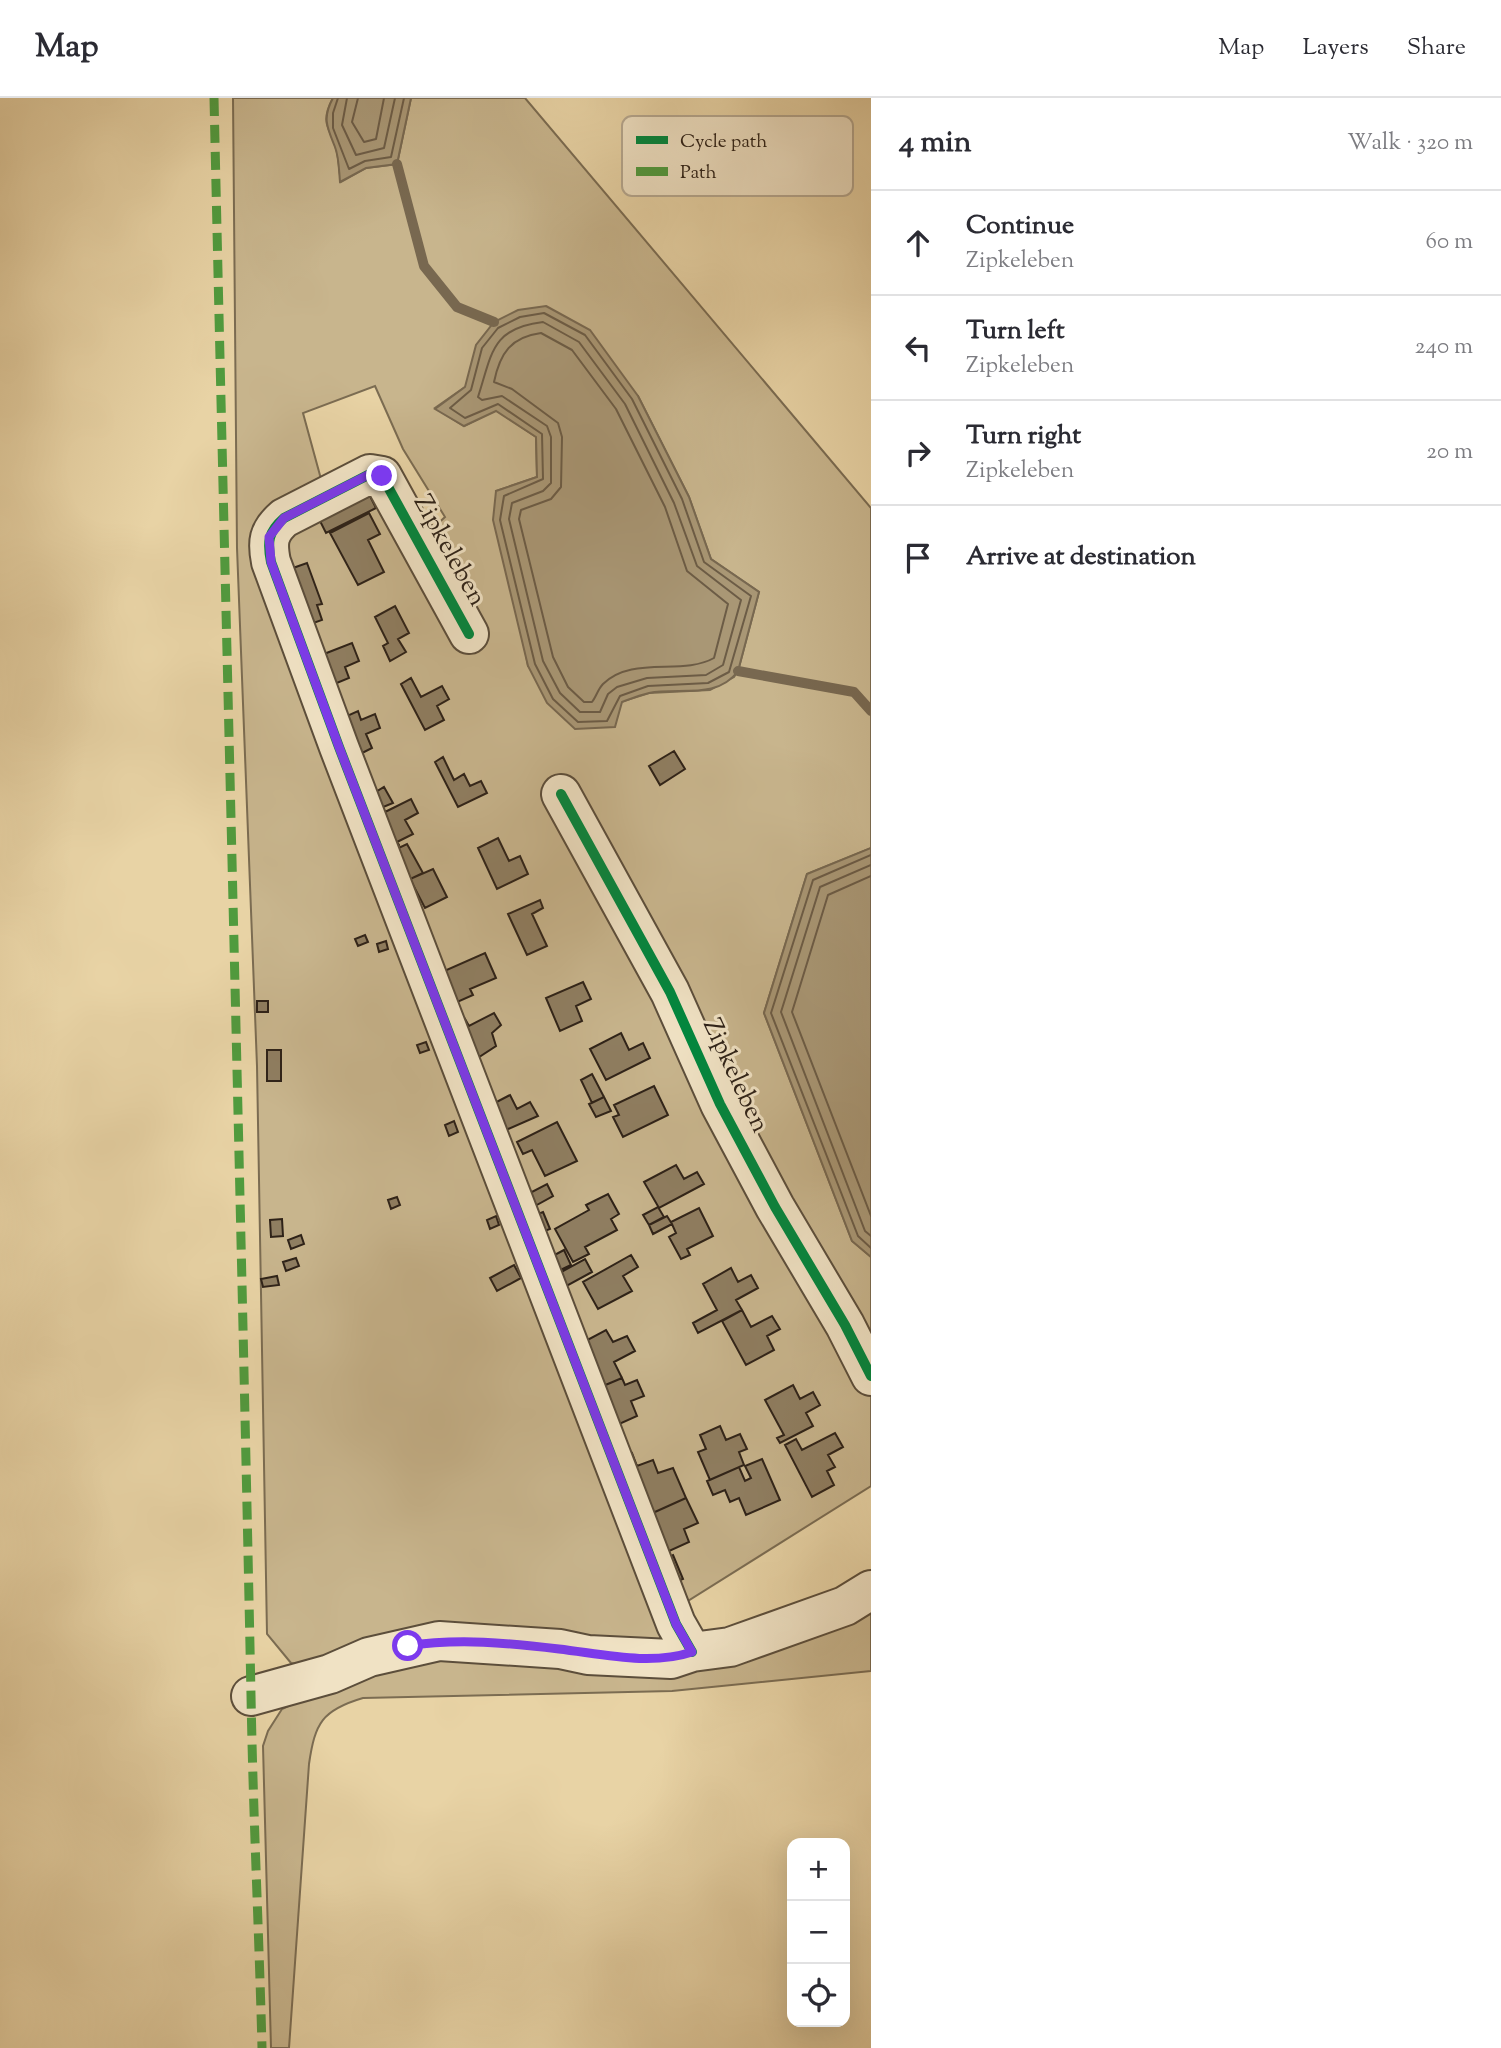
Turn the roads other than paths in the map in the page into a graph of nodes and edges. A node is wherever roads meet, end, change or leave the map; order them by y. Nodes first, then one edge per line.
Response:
1 (469, 634) dead end
2 (561, 794) dead end
3 (871, 1376) edge
4 (871, 1590) edge
5 (692, 1652) junction
6 (251, 1696) dead end

1 - 5 street, Zipkeleben
2 - 3 street, Zipkeleben
4 - 5 street
5 - 6 street

